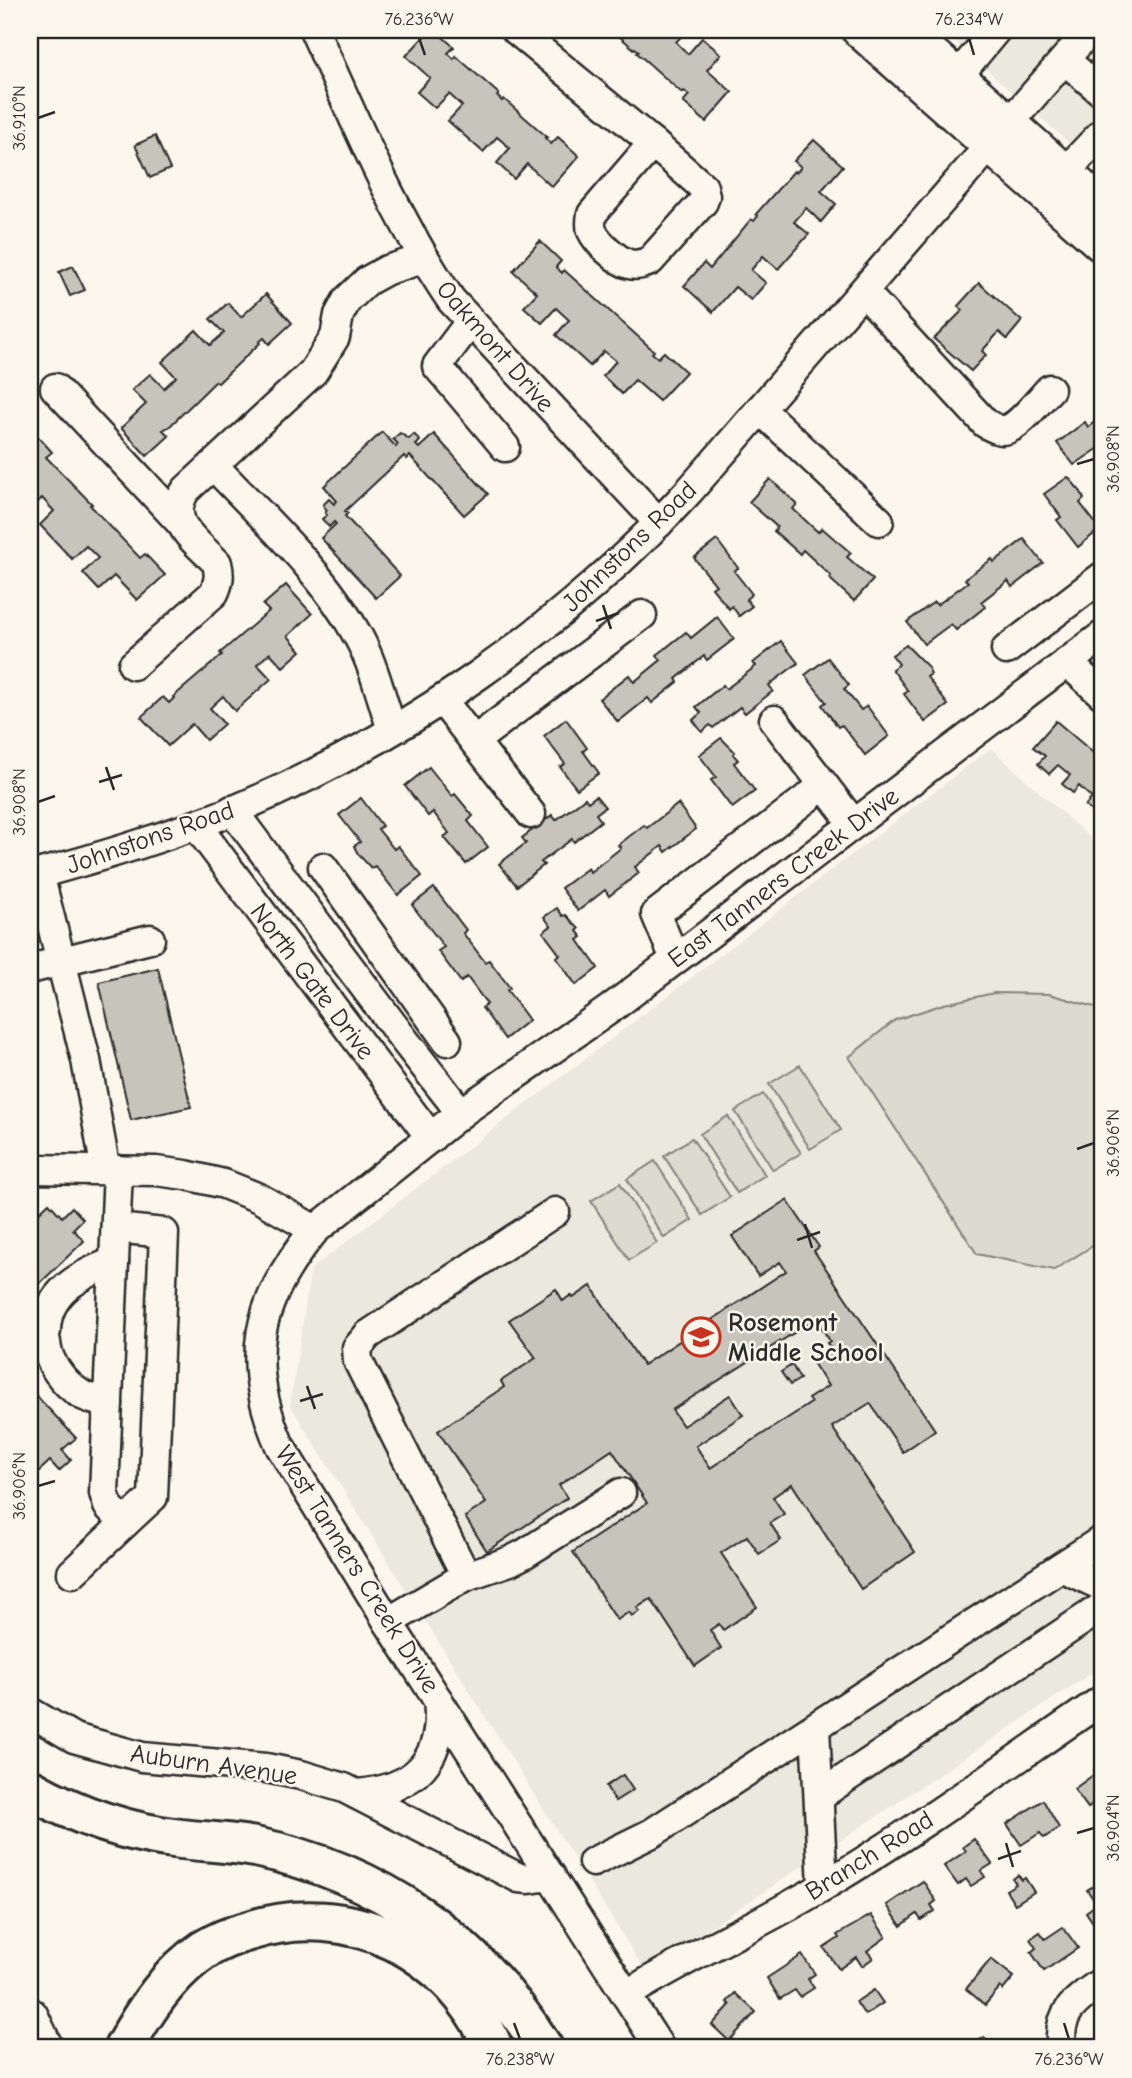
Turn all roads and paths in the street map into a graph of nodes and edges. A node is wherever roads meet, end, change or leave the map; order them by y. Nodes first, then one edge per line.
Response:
1 (516, 30) edge
2 (860, 30) edge
3 (904, 30) edge
4 (996, 30) edge
5 (1090, 30) edge
6 (320, 32) edge
7 (1065, 60) junction
8 (957, 77) junction
9 (1102, 92) edge
10 (1102, 132) edge
11 (1000, 135) junction
12 (653, 143) dead end
13 (1064, 173) junction
14 (1102, 206) edge
15 (1102, 244) edge
16 (423, 259) junction
17 (864, 292) junction
18 (470, 322) junction
19 (55, 388) dead end
20 (1050, 388) dead end
21 (760, 410) junction
22 (505, 447) dead end
23 (213, 465) junction
24 (879, 521) dead end
25 (179, 522) junction
26 (659, 523) junction
27 (1102, 577) edge
28 (642, 615) dead end
29 (1102, 636) edge
30 (1006, 650) dead end
31 (1067, 662) junction
32 (133, 665) dead end
33 (1102, 694) edge
34 (442, 700) junction
35 (774, 720) dead end
36 (392, 730) junction
37 (474, 741) junction
38 (824, 785) junction
39 (232, 810) junction
40 (531, 814) dead end
41 (853, 822) junction
42 (196, 825) junction
43 (323, 867) dead end
44 (30, 877) edge
45 (150, 939) dead end
46 (376, 941) junction
47 (675, 959) junction
48 (61, 961) junction
49 (346, 962) junction
50 (30, 969) edge
51 (447, 1041) dead end
52 (461, 1113) junction
53 (431, 1138) junction
54 (30, 1169) edge
55 (112, 1171) junction
56 (555, 1212) dead end
57 (116, 1228) junction
58 (315, 1230) junction
59 (114, 1262) junction
60 (108, 1404) junction
61 (621, 1493) dead end
62 (125, 1524) junction
63 (1102, 1540) edge
64 (1061, 1567) junction
65 (72, 1573) dead end
66 (466, 1576) junction
67 (1102, 1586) edge
68 (1102, 1607) edge
69 (388, 1622) junction
70 (438, 1700) junction
71 (1102, 1700) edge
72 (30, 1712) edge
73 (815, 1728) junction
74 (30, 1789) edge
75 (356, 1794) junction
76 (819, 1796) junction
77 (593, 1862) dead end
78 (551, 1876) junction
79 (824, 1886) junction
80 (1102, 1982) edge
81 (626, 1995) junction
82 (30, 2016) edge
83 (45, 2048) edge
84 (124, 2048) edge
85 (492, 2048) edge
86 (543, 2048) edge
87 (660, 2048) edge
88 (1062, 2048) edge

1 - 12 street
2 - 11 main road
3 - 8 main road
4 - 8 street
5 - 7 street, Johnstons Road
6 - 16 street, Oakmont Drive
7 - 9 street
7 - 11 street, Johnstons Road
8 - 11 main road
10 - 13 street
11 - 13 main road
11 - 15 main road
11 - 17 street, Johnstons Road
13 - 14 main road
16 - 18 street, Oakmont Drive
16 - 23 street
17 - 20 street
17 - 21 street, Johnstons Road
18 - 22 street
18 - 26 street, Oakmont Drive
19 - 25 street
21 - 24 street
21 - 26 street, Johnstons Road
23 - 25 street
23 - 36 street
25 - 32 street
26 - 34 street, Johnstons Road
27 - 30 street
28 - 37 street
29 - 31 street, East Tanners Creek Drive
31 - 33 street
31 - 41 street, East Tanners Creek Drive
34 - 36 street, Johnstons Road
34 - 37 street
35 - 38 street
36 - 39 street, Johnstons Road
37 - 40 street
38 - 41 street
38 - 47 street
39 - 42 street, Johnstons Road
39 - 49 street, North Gate Drive
41 - 47 street, East Tanners Creek Drive
42 - 44 street, Johnstons Road
42 - 53 street, North Gate Drive
43 - 46 street
44 - 48 street
45 - 48 street
46 - 49 street
46 - 51 street
47 - 52 street, East Tanners Creek Drive
48 - 50 street
48 - 55 street
49 - 52 street, North Gate Drive
52 - 53 street, West Tanners Creek Drive
53 - 58 street, West Tanners Creek Drive
54 - 55 street
55 - 57 street
55 - 58 street
56 - 66 street
57 - 59 street
57 - 62 street
58 - 69 street, West Tanners Creek Drive
59 - 60 street
59 - 60 street
60 - 62 street
61 - 66 street
62 - 65 street
63 - 64 street
64 - 67 street
64 - 73 street
66 - 69 street
68 - 76 street
69 - 70 street, West Tanners Creek Drive
70 - 75 street
70 - 78 street, West Tanners Creek Drive
71 - 79 street, Branch Road
72 - 75 street, Auburn Avenue
73 - 76 street
73 - 77 street
74 - 86 highway
75 - 78 street, Auburn Avenue
76 - 79 street
78 - 81 street, West Tanners Creek Drive
79 - 81 street, Branch Road
80 - 88 street
81 - 87 street, West Tanners Creek Drive
82 - 83 main road
84 - 85 highway

